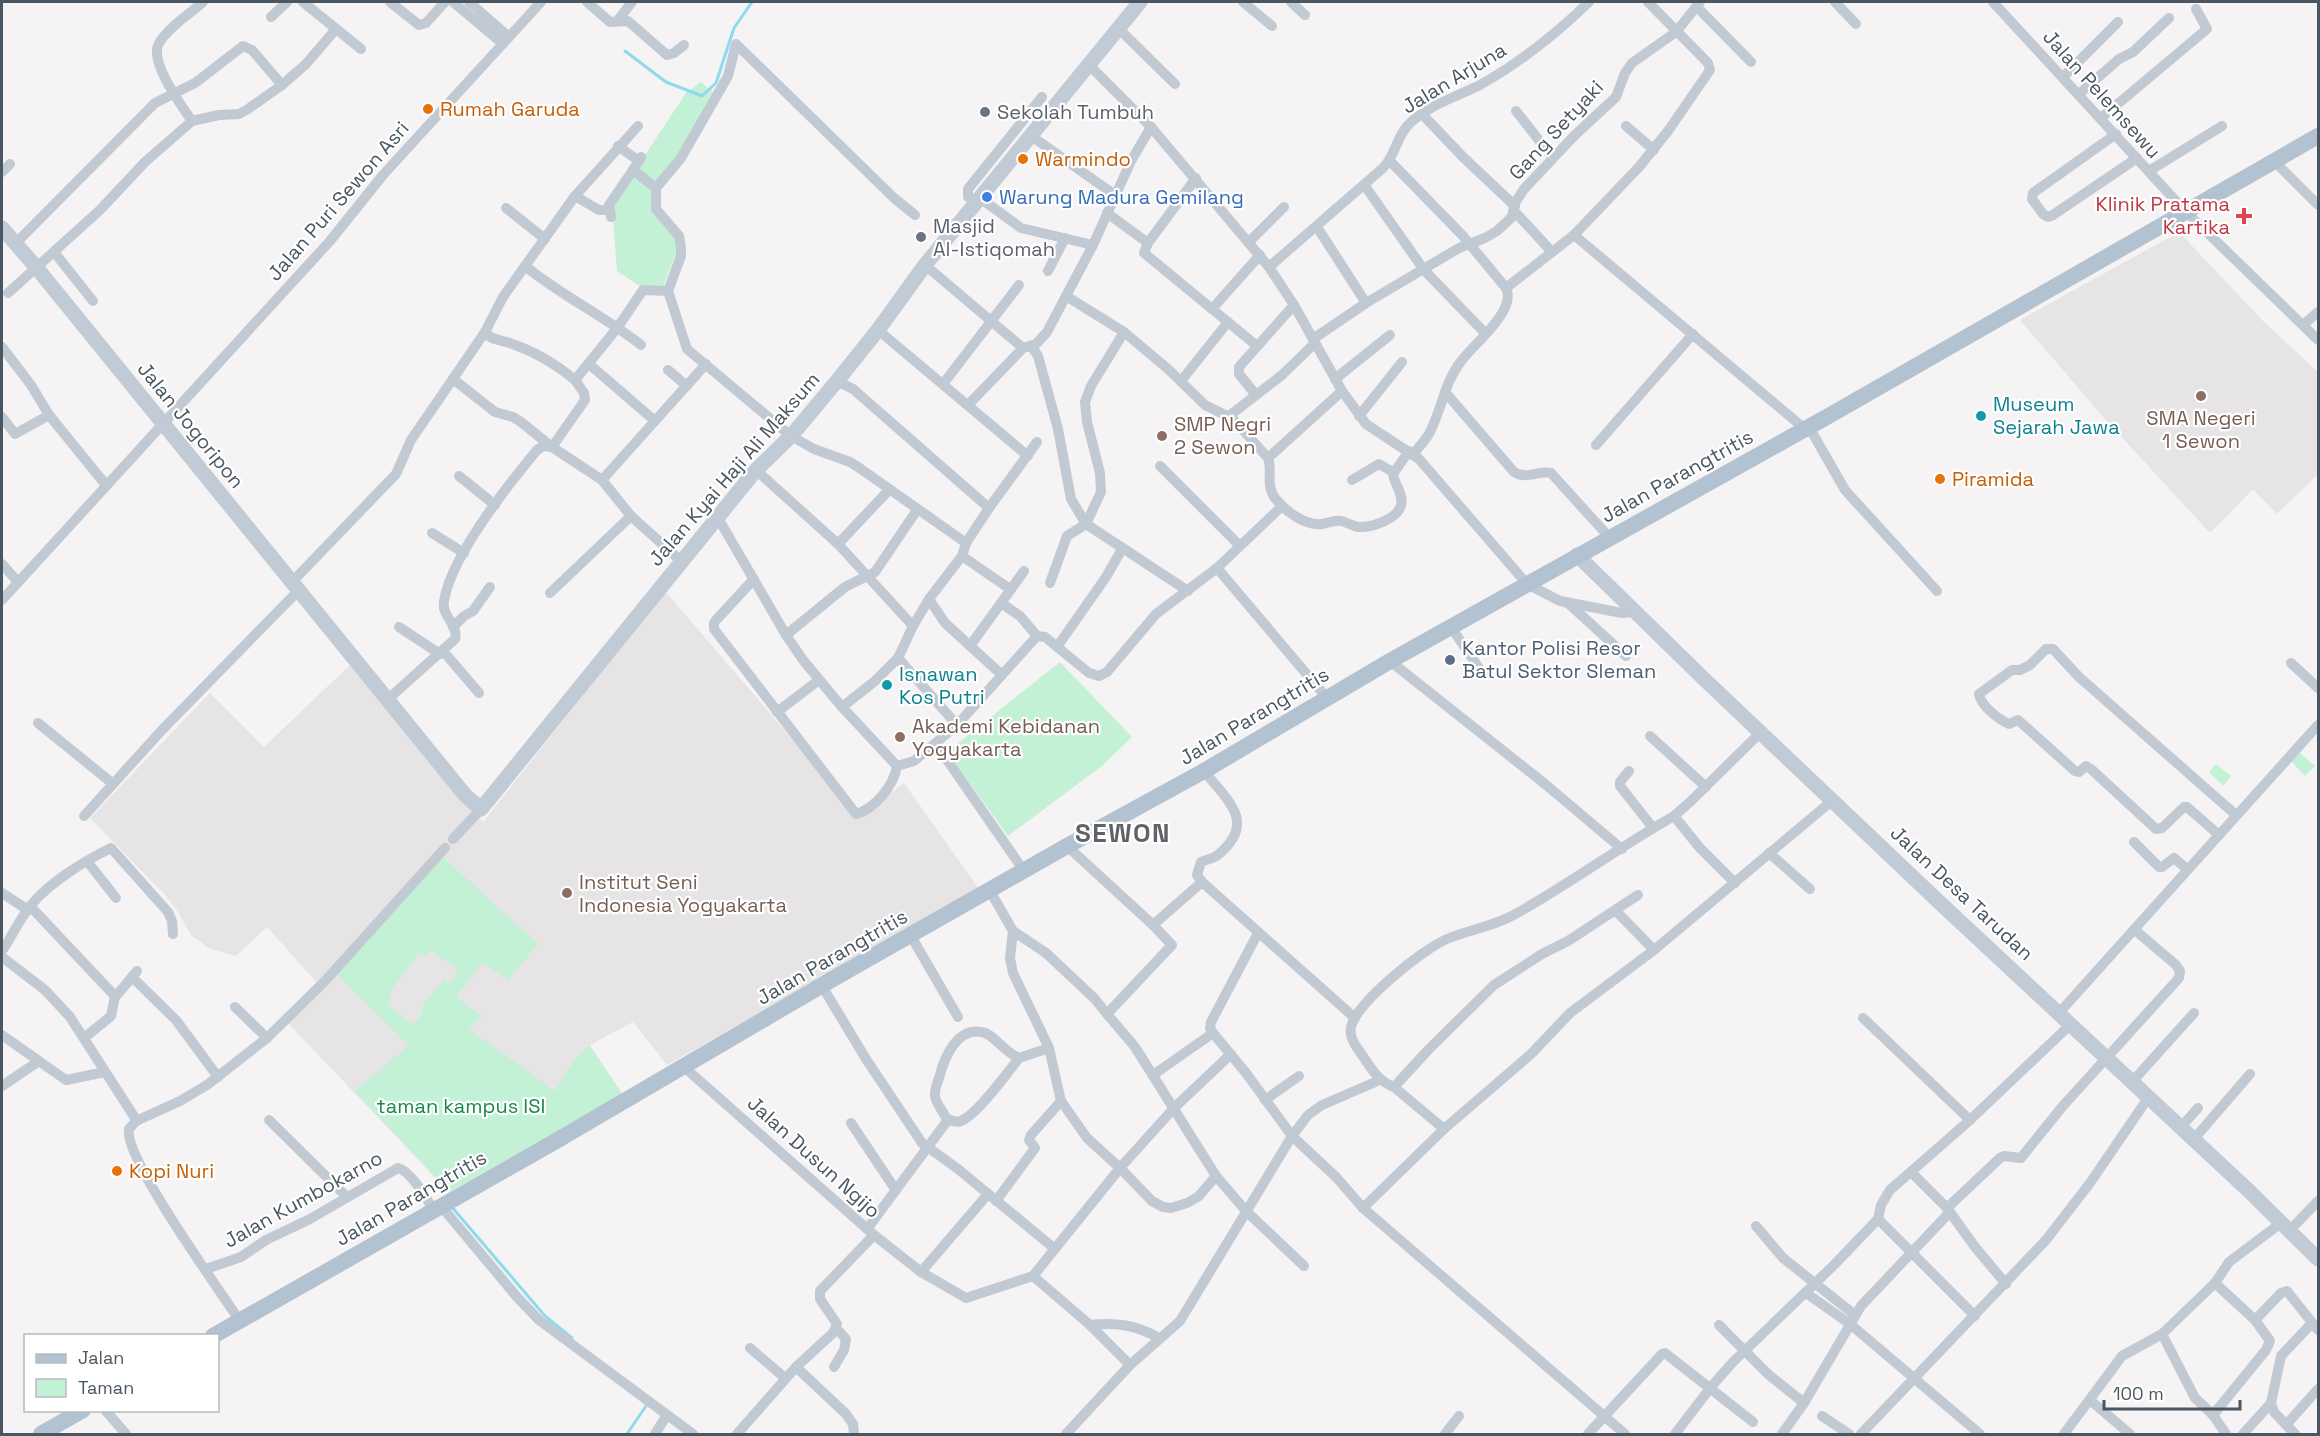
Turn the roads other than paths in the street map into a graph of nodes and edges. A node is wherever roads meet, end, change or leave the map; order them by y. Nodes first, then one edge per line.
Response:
1 (203, 2) edge
2 (286, 2) edge
3 (303, 2) edge
4 (390, 2) edge
5 (445, 2) edge
6 (453, 2) edge
7 (541, 2) edge
8 (587, 2) edge
9 (632, 2) edge
10 (1140, 2) edge
11 (1243, 2) edge
12 (1291, 2) edge
13 (1589, 2) edge
14 (1648, 2) edge
15 (1835, 2) edge
16 (1993, 2) edge
17 (1698, 4) edge
18 (468, 6) edge
19 (2196, 9) dead end
20 (1305, 15) dead end
21 (271, 17) dead end
22 (2169, 18) dead end
23 (618, 20) junction
24 (2118, 22) dead end
25 (1856, 24) dead end
26 (1272, 26) dead end
27 (1118, 28) junction
28 (336, 29) junction
29 (1676, 32) junction
30 (506, 41) junction
31 (684, 45) dead end
32 (361, 49) dead end
33 (1751, 62) dead end
34 (1089, 65) junction
35 (2063, 77) junction
36 (1175, 84) dead end
37 (282, 85) junction
38 (174, 93) junction
39 (2079, 94) junction
40 (1042, 97) dead end
41 (1516, 111) dead end
42 (1422, 114) junction
43 (2101, 118) junction
44 (192, 121) junction
45 (638, 126) dead end
46 (1626, 126) dead end
47 (2222, 126) dead end
48 (1151, 127) junction
49 (2116, 134) junction
50 (1030, 135) junction
51 (2319, 136) edge
52 (618, 147) junction
53 (1654, 150) junction
54 (1553, 158) junction
55 (2137, 158) junction
56 (1000, 159) junction
57 (1390, 161) junction
58 (2274, 161) junction
59 (638, 163) junction
60 (2149, 171) junction
61 (1196, 178) junction
62 (1365, 186) junction
63 (656, 188) junction
64 (1115, 195) junction
65 (575, 196) junction
66 (978, 200) junction
67 (2319, 205) edge
68 (1284, 207) dead end
69 (506, 208) dead end
70 (1515, 209) junction
71 (2185, 211) junction
72 (1107, 213) junction
73 (915, 215) dead end
74 (1317, 227) junction
75 (2, 230) edge
76 (1574, 235) junction
77 (1065, 238) junction
78 (545, 239) junction
79 (1249, 242) junction
80 (16, 243) junction
81 (1148, 243) junction
82 (1468, 243) junction
83 (1093, 245) junction
84 (54, 252) junction
85 (1552, 252) junction
86 (1260, 255) junction
87 (925, 265) junction
88 (36, 267) junction
89 (525, 267) junction
90 (1269, 267) junction
91 (1424, 270) junction
92 (1048, 271) dead end
93 (1019, 285) dead end
94 (1506, 288) junction
95 (668, 291) junction
96 (8, 293) dead end
97 (1066, 296) junction
98 (93, 301) dead end
99 (1366, 303) junction
100 (1294, 305) junction
101 (1212, 309) junction
102 (2319, 312) edge
103 (990, 322) junction
104 (1228, 322) junction
105 (2303, 325) junction
106 (618, 327) junction
107 (878, 330) junction
108 (485, 332) junction
109 (1124, 332) junction
110 (1485, 333) junction
111 (1693, 334) junction
112 (1390, 335) dead end
113 (2319, 340) edge
114 (1314, 341) junction
115 (641, 345) dead end
116 (1257, 346) junction
117 (2, 347) edge
118 (1028, 347) junction
119 (1402, 362) dead end
120 (589, 364) junction
121 (706, 364) junction
122 (668, 370) dead end
123 (1335, 379) junction
124 (453, 380) junction
125 (575, 380) junction
126 (837, 381) junction
127 (1181, 381) junction
128 (943, 384) junction
129 (687, 386) junction
130 (1342, 391) junction
131 (1445, 392) junction
132 (1256, 395) junction
133 (968, 405) junction
134 (49, 415) junction
135 (1229, 416) junction
136 (1359, 416) junction
137 (2, 417) edge
138 (655, 421) junction
139 (162, 424) junction
140 (1807, 428) junction
141 (791, 436) junction
142 (1037, 441) dead end
143 (1596, 445) dead end
144 (552, 447) junction
145 (1411, 453) junction
146 (1028, 456) junction
147 (1268, 458) junction
148 (1160, 466) dead end
149 (756, 470) junction
150 (1393, 472) junction
151 (459, 476) dead end
152 (602, 480) junction
153 (1352, 480) dead end
154 (106, 484) junction
155 (889, 490) junction
156 (495, 505) junction
157 (1282, 506) junction
158 (989, 508) junction
159 (917, 510) junction
160 (631, 516) junction
161 (717, 519) junction
162 (1086, 524) junction
163 (432, 533) dead end
164 (1609, 537) junction
165 (966, 543) junction
166 (838, 544) junction
167 (1239, 545) junction
168 (1122, 549) junction
169 (464, 553) junction
170 (1577, 555) junction
171 (962, 556) junction
172 (681, 561) junction
173 (2, 564) edge
174 (1217, 568) junction
175 (1024, 571) dead end
176 (868, 577) junction
177 (754, 579) junction
178 (18, 582) junction
179 (1050, 583) dead end
180 (1527, 584) junction
181 (295, 586) junction
182 (490, 587) dead end
183 (1010, 589) junction
184 (1188, 591) junction
185 (1937, 591) dead end
186 (550, 593) dead end
187 (929, 599) junction
188 (2, 600) edge
189 (1000, 603) junction
190 (1568, 603) junction
191 (1635, 612) junction
192 (912, 626) junction
193 (399, 627) dead end
194 (453, 627) junction
195 (1451, 627) junction
196 (786, 635) junction
197 (1037, 636) junction
198 (970, 646) junction
199 (1057, 647) junction
200 (441, 653) junction
201 (1626, 656) dead end
202 (898, 658) junction
203 (1390, 661) junction
204 (2291, 663) dead end
205 (1483, 674) dead end
206 (1002, 675) junction
207 (819, 680) junction
208 (2319, 688) edge
209 (479, 693) dead end
210 (1326, 697) junction
211 (387, 700) junction
212 (842, 707) junction
213 (777, 712) junction
214 (38, 723) dead end
215 (957, 725) junction
216 (2319, 725) edge
217 (1761, 732) junction
218 (1650, 736) dead end
219 (936, 744) junction
220 (897, 766) junction
221 (1204, 771) junction
222 (1629, 771) dead end
223 (112, 783) junction
224 (1706, 787) junction
225 (1833, 800) junction
226 (481, 809) junction
227 (2236, 815) junction
228 (84, 816) dead end
229 (1674, 816) junction
230 (1653, 828) junction
231 (2219, 835) junction
232 (2134, 842) dead end
233 (1067, 846) junction
234 (1622, 849) junction
235 (1769, 853) junction
236 (87, 861) junction
237 (2187, 869) junction
238 (1024, 871) junction
239 (1202, 882) junction
240 (1736, 883) junction
241 (1810, 890) dead end
242 (990, 891) junction
243 (2, 892) edge
244 (1638, 895) dead end
245 (116, 898) dead end
246 (29, 908) junction
247 (1615, 910) junction
248 (1153, 925) junction
249 (2135, 930) junction
250 (1012, 931) junction
251 (1258, 933) junction
252 (173, 934) dead end
253 (911, 936) junction
254 (1654, 950) junction
255 (2, 951) edge
256 (2, 957) edge
257 (822, 986) junction
258 (115, 996) junction
259 (236, 1007) dead end
260 (2194, 1012) dead end
261 (2059, 1013) junction
262 (1107, 1014) junction
263 (958, 1017) dead end
264 (1355, 1018) junction
265 (1863, 1018) dead end
266 (2071, 1024) junction
267 (1213, 1033) junction
268 (2, 1035) edge
269 (84, 1038) junction
270 (267, 1038) junction
271 (1049, 1048) junction
272 (1231, 1054) junction
273 (2105, 1057) junction
274 (1019, 1058) junction
275 (39, 1061) junction
276 (684, 1067) junction
277 (105, 1072) junction
278 (2250, 1074) dead end
279 (1153, 1075) junction
280 (1299, 1076) dead end
281 (218, 1077) junction
282 (1380, 1080) junction
283 (2132, 1082) junction
284 (2, 1086) edge
285 (1394, 1087) junction
286 (2148, 1098) junction
287 (1265, 1100) junction
288 (1061, 1101) junction
289 (1174, 1108) junction
290 (2198, 1108) dead end
291 (948, 1119) junction
292 (269, 1120) dead end
293 (1970, 1120) junction
294 (137, 1121) junction
295 (851, 1123) dead end
296 (2181, 1127) junction
297 (1444, 1129) junction
298 (1292, 1136) junction
299 (2194, 1139) junction
300 (927, 1147) junction
301 (1120, 1168) junction
302 (1911, 1172) junction
303 (1216, 1176) junction
304 (895, 1189) junction
305 (347, 1197) junction
306 (992, 1197) junction
307 (2319, 1201) edge
308 (437, 1208) junction
309 (1363, 1208) junction
310 (1949, 1210) junction
311 (1246, 1211) junction
312 (1878, 1219) junction
313 (1756, 1226) dead end
314 (2285, 1227) junction
315 (871, 1232) junction
316 (1055, 1249) junction
317 (1912, 1252) junction
318 (2319, 1259) edge
319 (1304, 1266) dead end
320 (206, 1269) junction
321 (921, 1272) junction
322 (1034, 1276) junction
323 (1816, 1283) junction
324 (2215, 1283) junction
325 (2006, 1284) junction
326 (1806, 1293) junction
327 (1975, 1316) junction
328 (1853, 1319) junction
329 (239, 1320) junction
330 (2255, 1320) junction
331 (1090, 1325) junction
332 (1719, 1325) dead end
333 (2315, 1327) edge
334 (836, 1328) junction
335 (215, 1334) edge
336 (2162, 1334) junction
337 (1159, 1338) junction
338 (750, 1348) dead end
339 (1744, 1351) junction
340 (1130, 1365) junction
341 (796, 1367) junction
342 (834, 1367) dead end
343 (1914, 1377) junction
344 (785, 1378) junction
345 (1711, 1387) junction
346 (2319, 1389) edge
347 (2090, 1400) junction
348 (1804, 1403) junction
349 (2271, 1403) junction
350 (80, 1412) edge
351 (107, 1412) edge
352 (667, 1415) junction
353 (2213, 1415) junction
354 (1460, 1416) dead end
355 (1604, 1416) junction
356 (1822, 1416) dead end
357 (1753, 1422) dead end
358 (2286, 1425) junction
359 (41, 1434) edge
360 (126, 1434) edge
361 (654, 1434) edge
362 (693, 1434) edge
363 (737, 1434) edge
364 (854, 1434) edge
365 (1066, 1434) edge
366 (1445, 1434) edge
367 (1588, 1434) edge
368 (1625, 1434) edge
369 (1675, 1434) edge
370 (1782, 1434) edge
371 (1849, 1434) edge
372 (1861, 1434) edge
373 (1980, 1434) edge
374 (2064, 1434) edge
375 (2130, 1434) edge
376 (2226, 1434) edge
377 (2243, 1434) edge
378 (2295, 1434) edge

1 - 38 street
2 - 21 street
3 - 28 street
4 - 5 street
6 - 18 street
7 - 30 street, Jalan Puri Sewon Asri
8 - 23 street
9 - 23 street
10 - 27 street, Jalan Kyai Haji Ali Maksum
11 - 26 street
12 - 20 street
13 - 42 street, Jalan Arjuna
14 - 29 street
15 - 25 street
16 - 35 street, Jalan Pelemsewu
17 - 29 street, Gang Setyaki
17 - 33 street
18 - 30 street
19 - 43 street
22 - 39 street
23 - 31 street
24 - 35 street
27 - 34 street, Jalan Kyai Haji Ali Maksum
27 - 36 street
28 - 32 street
28 - 37 street
29 - 53 street
29 - 54 street, Gang Setyaki
30 - 139 street, Jalan Puri Sewon Asri
34 - 48 street
34 - 50 street, Jalan Kyai Haji Ali Maksum
35 - 39 street, Jalan Pelemsewu
37 - 38 street
37 - 44 street
38 - 44 street
38 - 80 street
39 - 43 street, Jalan Pelemsewu
40 - 56 street
41 - 54 street
42 - 57 street, Jalan Arjuna
42 - 70 street
43 - 49 street, Jalan Pelemsewu
44 - 84 street
45 - 52 street
46 - 53 street
47 - 60 street
48 - 61 street
48 - 64 street
49 - 55 street, Jalan Pelemsewu
49 - 55 street
50 - 56 street, Jalan Kyai Haji Ali Maksum
50 - 64 street
51 - 58 main road, Jalan Parangtritis
52 - 59 street
52 - 65 street
53 - 76 street
54 - 70 street, Gang Setyaki
55 - 60 street, Jalan Pelemsewu
56 - 66 street, Jalan Kyai Haji Ali Maksum
57 - 62 street, Jalan Arjuna
57 - 82 street
58 - 67 street
58 - 71 main road, Jalan Parangtritis
59 - 63 street
59 - 65 street
60 - 71 street, Jalan Pelemsewu
61 - 79 street
61 - 81 street
62 - 74 street, Jalan Arjuna
62 - 91 street
63 - 73 street
63 - 95 street
64 - 72 street
65 - 78 street
66 - 77 street
66 - 87 street, Jalan Kyai Haji Ali Maksum
68 - 79 street
69 - 78 street
70 - 82 street, Gang Setyaki
70 - 85 street
71 - 105 street, Jalan Pelemsewu
71 - 140 main road, Jalan Parangtritis
72 - 81 street
72 - 83 street
74 - 90 street, Jalan Arjuna
74 - 99 street
75 - 80 street, Jalan Jogoripon
76 - 85 street
76 - 111 street
77 - 83 street
77 - 92 street
78 - 89 street
79 - 86 street
80 - 88 street, Jalan Jogoripon
81 - 101 street
82 - 91 street, Gang Setyaki
82 - 94 street
83 - 97 street
84 - 88 street
84 - 98 street
85 - 94 street
86 - 90 street
86 - 101 street
87 - 103 street
87 - 107 street, Jalan Kyai Haji Ali Maksum
88 - 96 street
88 - 139 street, Jalan Jogoripon
89 - 106 street
89 - 108 street
90 - 100 street
91 - 99 street, Gang Setyaki
91 - 110 street
93 - 103 street
94 - 110 street
95 - 106 street
95 - 121 street
97 - 109 street
97 - 118 street
99 - 114 street, Gang Setyaki
100 - 114 street
100 - 116 street
101 - 104 street
102 - 105 street
103 - 118 street
103 - 128 street
104 - 116 street
104 - 127 street
105 - 113 street, Jalan Pelemsewu
106 - 115 street
106 - 120 street
107 - 126 street, Jalan Kyai Haji Ali Maksum
107 - 128 street
108 - 124 street
108 - 125 street
109 - 127 street
109 - 162 street
110 - 131 street
111 - 140 street
111 - 143 street
112 - 123 street
114 - 123 street
114 - 132 street, Gang Setyaki
116 - 132 street
117 - 134 street
118 - 133 street
118 - 162 street
119 - 136 street
120 - 125 street
120 - 138 street
121 - 129 street
121 - 141 street
122 - 129 street
123 - 130 street
124 - 144 street
124 - 181 street
125 - 144 street
126 - 141 street, Jalan Kyai Haji Ali Maksum
126 - 158 street
127 - 135 street
128 - 133 street
129 - 138 street
130 - 136 street
130 - 147 street
131 - 145 street
131 - 164 street
132 - 135 street, Gang Setyaki
133 - 146 street
134 - 137 street
134 - 154 street
135 - 147 street
136 - 145 street
138 - 152 street
139 - 154 street, Jalan Puri Sewon Asri
139 - 181 street, Jalan Jogoripon
140 - 164 main road, Jalan Parangtritis
140 - 185 street
141 - 149 street, Jalan Kyai Haji Ali Maksum
141 - 155 street
142 - 146 street
144 - 152 street
144 - 156 street
145 - 150 street
145 - 180 street
146 - 158 street
147 - 157 street
148 - 167 street
149 - 161 street, Jalan Kyai Haji Ali Maksum
149 - 166 street
150 - 153 street
150 - 157 street
151 - 156 street
152 - 160 street
154 - 178 street, Jalan Puri Sewon Asri
155 - 159 street
155 - 166 street
156 - 169 street
157 - 167 street
158 - 165 street
159 - 165 street
159 - 176 street
160 - 172 street
160 - 186 street
161 - 172 street, Jalan Kyai Haji Ali Maksum
161 - 177 street
162 - 168 street
162 - 179 street
163 - 169 street
164 - 170 main road, Jalan Parangtritis
165 - 171 street
166 - 176 street
167 - 174 street
168 - 184 street
168 - 199 street
169 - 194 street
170 - 180 main road, Jalan Parangtritis
170 - 191 street, Jalan Desa Tarudan
171 - 183 street
171 - 187 street
172 - 226 street, Jalan Kyai Haji Ali Maksum
173 - 178 street
174 - 184 street
174 - 210 street
175 - 183 street
176 - 192 street
176 - 196 street
177 - 196 street
177 - 213 street
178 - 188 street, Jalan Puri Sewon Asri
180 - 190 street
180 - 195 main road, Jalan Parangtritis
181 - 211 street, Jalan Jogoripon
181 - 223 street
182 - 194 street
183 - 189 street
184 - 199 street
187 - 192 street
187 - 198 street
189 - 197 street
189 - 198 street
190 - 191 street
190 - 201 street
191 - 217 street, Jalan Desa Tarudan
192 - 202 street
193 - 200 street
194 - 200 street
195 - 203 main road, Jalan Parangtritis
195 - 205 street
196 - 207 street
197 - 199 street
197 - 206 street
198 - 206 street
200 - 209 street
200 - 211 street
202 - 212 street
202 - 215 street
203 - 210 main road, Jalan Parangtritis
203 - 234 street
204 - 208 street
206 - 215 street
207 - 212 street
207 - 213 street
210 - 221 main road, Jalan Parangtritis
211 - 226 street
212 - 220 street
213 - 220 street
214 - 223 street
215 - 219 street
216 - 227 street
217 - 224 street
217 - 225 street, Jalan Desa Tarudan
218 - 224 street
219 - 220 street
219 - 238 street
221 - 233 main road, Jalan Parangtritis
221 - 239 street
222 - 230 street
223 - 228 street
224 - 229 street
225 - 235 street
225 - 261 street, Jalan Desa Tarudan
226 - 270 street
227 - 231 street
227 - 231 street
229 - 230 street
229 - 240 street
230 - 234 street
231 - 237 street
232 - 237 street
233 - 238 main road, Jalan Parangtritis
233 - 248 street
234 - 264 street
235 - 240 street
235 - 241 street
236 - 245 street
236 - 246 street
236 - 252 street
237 - 249 street
238 - 242 main road, Jalan Parangtritis
239 - 248 street
239 - 251 street
240 - 254 street
242 - 250 street
242 - 253 main road, Jalan Parangtritis
243 - 246 street
244 - 247 street
246 - 255 street
246 - 258 street
247 - 254 street
247 - 285 street
248 - 262 street
249 - 261 street
249 - 273 street
250 - 262 street
250 - 271 street
251 - 264 street
251 - 267 street
253 - 257 main road, Jalan Parangtritis
253 - 263 street
254 - 297 street
256 - 269 street
257 - 276 main road, Jalan Parangtritis
257 - 300 street
258 - 269 street
258 - 281 street
259 - 270 street
260 - 283 street
261 - 266 street, Jalan Desa Tarudan
262 - 279 street
264 - 282 street
265 - 293 street
266 - 273 street, Jalan Desa Tarudan
266 - 293 street
267 - 272 street
267 - 279 street
268 - 275 street
269 - 277 street
270 - 281 street
271 - 274 street
271 - 288 street
272 - 287 street
272 - 289 street
273 - 283 street, Jalan Desa Tarudan
273 - 310 street
274 - 291 street
274 - 291 street
275 - 277 street
275 - 284 street
276 - 308 main road, Jalan Parangtritis
276 - 315 street, Jalan Dusun Ngijo
277 - 294 street
278 - 299 street
279 - 289 street
280 - 287 street
281 - 294 street
282 - 285 street
282 - 298 street
283 - 286 street, Jalan Desa Tarudan
285 - 297 street
286 - 296 street, Jalan Desa Tarudan
286 - 325 street
287 - 298 street
288 - 301 street
288 - 306 street
289 - 301 street
289 - 303 street
290 - 296 street
291 - 300 street
292 - 305 street
293 - 302 street
294 - 320 street
295 - 304 street
296 - 299 street, Jalan Desa Tarudan
297 - 309 street
298 - 309 street
298 - 311 street
299 - 314 street, Jalan Desa Tarudan
300 - 304 street
300 - 306 street
301 - 303 street
301 - 316 street
302 - 310 street
302 - 312 street
303 - 311 street
304 - 315 street
305 - 308 street, Jalan Kumbokarno
305 - 320 street, Jalan Kumbokarno
306 - 316 street
306 - 321 street
307 - 314 street
308 - 329 main road, Jalan Parangtritis
308 - 352 street
309 - 355 street
310 - 317 street
310 - 325 street
311 - 319 street
311 - 337 street
312 - 317 street
312 - 323 street
313 - 323 street
314 - 318 street, Jalan Desa Tarudan
314 - 324 street
315 - 321 street, Jalan Dusun Ngijo
315 - 334 street
316 - 322 street
317 - 327 street
317 - 328 street
320 - 329 street
321 - 322 street, Jalan Dusun Ngijo
322 - 331 street
323 - 326 street
323 - 328 street
324 - 330 street
324 - 336 street
325 - 327 street
326 - 328 street
326 - 339 street
327 - 343 street
328 - 343 street
328 - 348 street
329 - 335 main road, Jalan Parangtritis
330 - 333 street
330 - 353 street
331 - 337 street
331 - 340 street
332 - 339 street
333 - 349 street
334 - 341 street
334 - 342 street
336 - 347 street
336 - 353 street
337 - 340 street
338 - 344 street
339 - 345 street
339 - 348 street
340 - 365 street
341 - 344 street
341 - 364 street
343 - 372 street
343 - 373 street
344 - 363 street
345 - 355 street
345 - 357 street
345 - 369 street
346 - 358 street
347 - 374 street
347 - 375 street
348 - 370 street
349 - 358 street
349 - 377 street
350 - 359 main road
351 - 360 street
352 - 361 street
352 - 362 street
353 - 376 street
354 - 366 street
355 - 367 street
355 - 368 street
356 - 371 street
358 - 378 street

